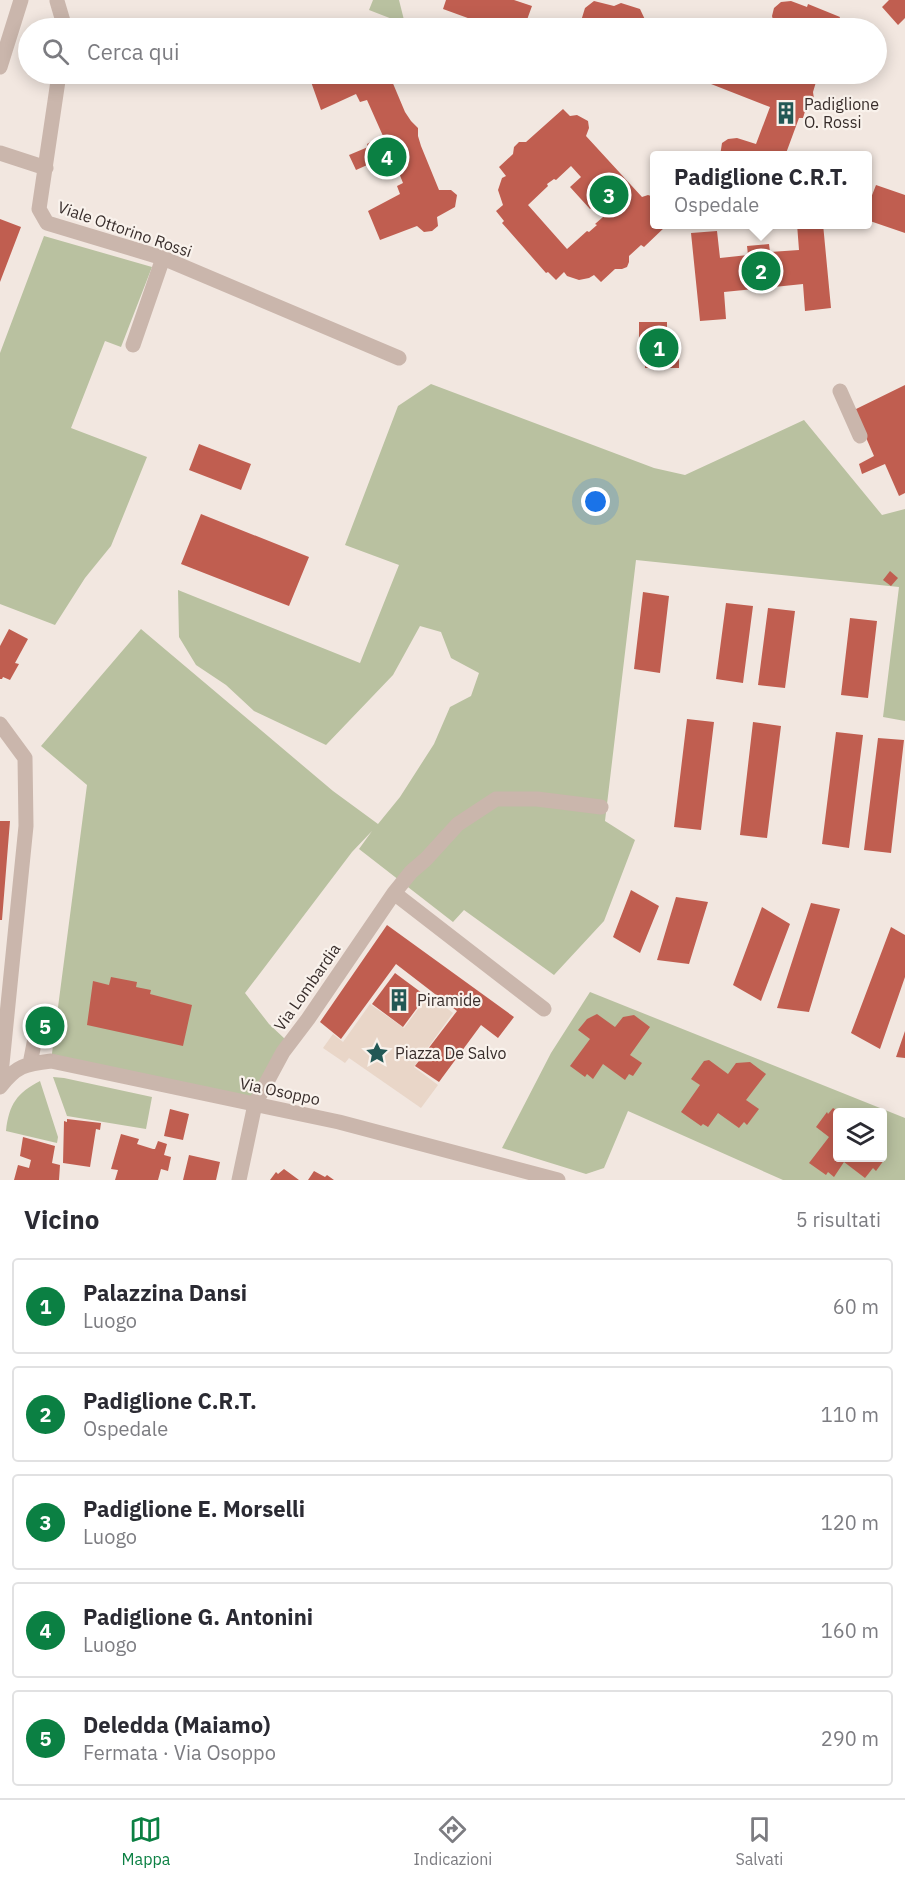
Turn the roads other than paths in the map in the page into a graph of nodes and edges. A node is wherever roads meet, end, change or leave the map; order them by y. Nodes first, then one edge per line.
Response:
1 (21, 0) edge
2 (57, 1) edge
3 (62, 18) edge
4 (0, 68) edge
5 (58, 84) edge
6 (0, 153) edge
7 (46, 168) junction
8 (163, 258) junction
9 (133, 345) dead end
10 (399, 358) dead end
11 (840, 391) dead end
12 (860, 436) dead end
13 (0, 723) edge
14 (602, 807) dead end
15 (394, 893) junction
16 (544, 1009) dead end
17 (38, 1023) dead end
18 (30, 1064) junction
19 (0, 1086) edge
20 (255, 1104) junction
21 (239, 1180) edge
22 (558, 1180) edge

1 - 4 street
2 - 3 street
5 - 7 street, Viale Ottorino Rossi
6 - 7 street
7 - 8 street, Viale Ottorino Rossi
8 - 9 street
8 - 10 street, Viale Ottorino Rossi
11 - 12 street
13 - 19 street
14 - 15 street, Via Lombardia
15 - 16 street
15 - 20 street, Via Lombardia
17 - 18 street
18 - 19 street
18 - 20 street, Via Osoppo
20 - 21 street, Via Lombardia
20 - 22 street, Via Osoppo

